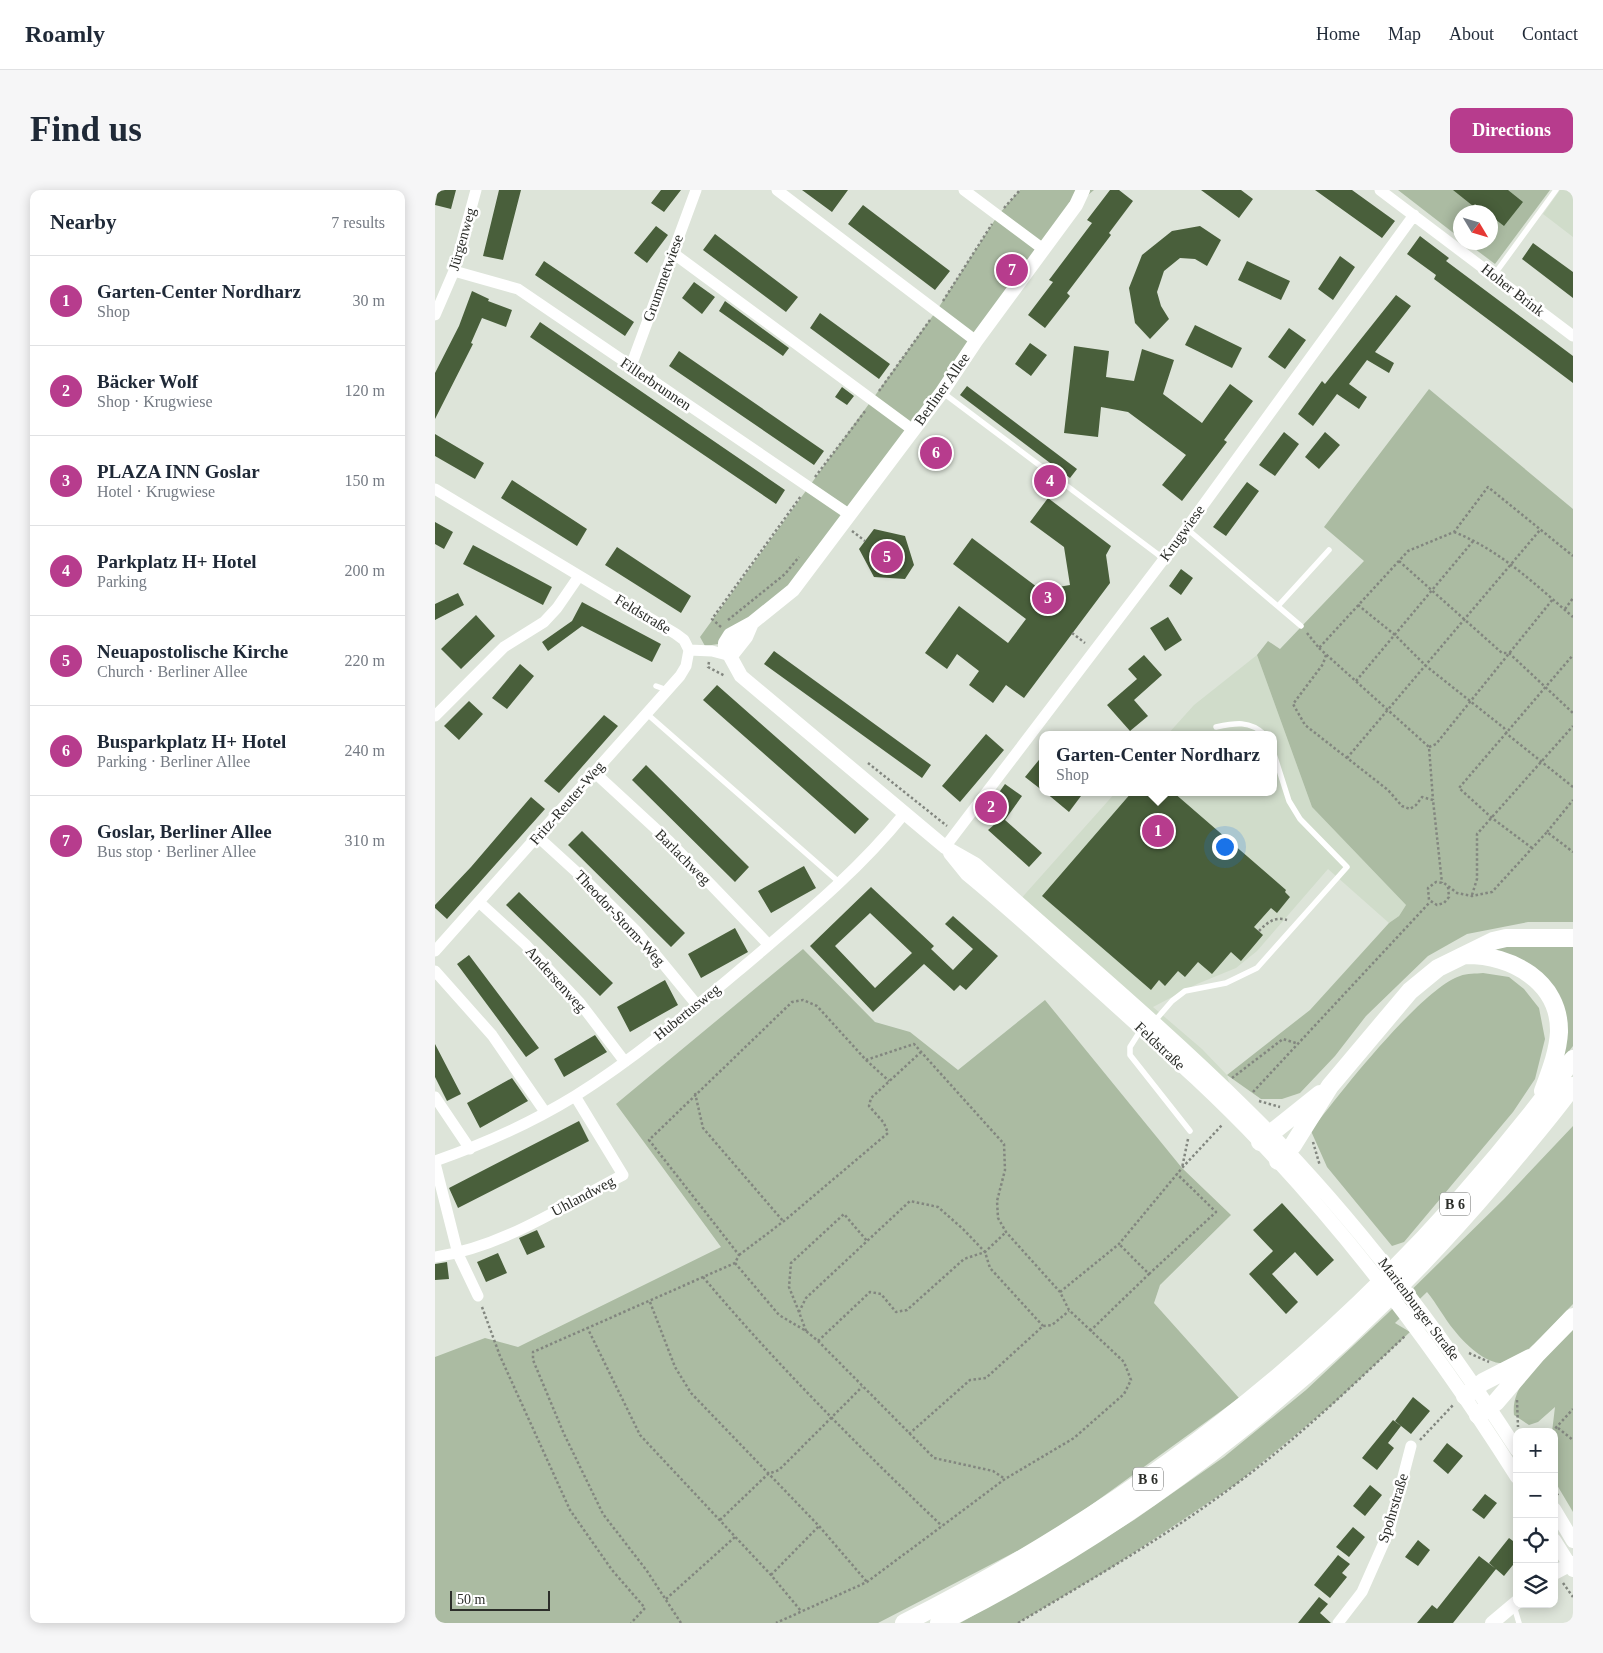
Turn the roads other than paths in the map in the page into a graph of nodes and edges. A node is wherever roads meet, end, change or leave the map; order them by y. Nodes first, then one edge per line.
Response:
1 (476, 190) edge
2 (696, 190) edge
3 (777, 190) edge
4 (964, 190) edge
5 (1083, 190) edge
6 (1380, 190) edge
7 (1556, 190) edge
8 (1414, 215) junction
9 (1043, 249) junction
10 (673, 253) junction
11 (453, 271) junction
12 (1494, 275) junction
13 (440, 290) edge
14 (435, 315) edge
15 (1573, 336) edge
16 (976, 340) junction
17 (631, 366) junction
18 (942, 392) junction
19 (913, 430) junction
20 (435, 489) edge
21 (850, 515) junction
22 (1186, 528) junction
23 (1329, 550) dead end
24 (1164, 559) junction
25 (579, 576) junction
26 (1278, 606) junction
27 (1301, 626) road end
28 (689, 650) junction
29 (731, 656) junction
30 (655, 686) dead end
31 (667, 690) junction
32 (646, 713) junction
33 (435, 716) edge
34 (1216, 726) dead end
35 (1260, 731) edge
36 (1277, 764) edge
37 (594, 772) junction
38 (904, 814) junction
39 (537, 836) junction
40 (945, 847) junction
41 (840, 883) junction
42 (480, 903) junction
43 (1573, 938) edge
44 (769, 945) junction
45 (435, 951) edge
46 (1466, 955) junction
47 (435, 971) edge
48 (697, 1005) junction
49 (1148, 1025) junction
50 (1573, 1059) edge
51 (625, 1062) junction
52 (1330, 1086) junction
53 (1573, 1086) edge
54 (575, 1096) junction
55 (435, 1097) edge
56 (1536, 1108) junction
57 (1573, 1108) edge
58 (545, 1112) junction
59 (1190, 1131) road end
60 (1535, 1135) junction
61 (1265, 1138) junction
62 (470, 1149) junction
63 (1282, 1156) junction
64 (435, 1162) edge
65 (1311, 1177) joint
66 (458, 1254) junction
67 (435, 1257) edge
68 (1361, 1258) joint
69 (479, 1296) road end
70 (1573, 1317) edge
71 (1537, 1354) junction
72 (1466, 1394) junction
73 (1484, 1411) junction
74 (1513, 1445) edge
75 (1411, 1446) road end
76 (1515, 1473) edge
77 (1558, 1515) edge
78 (1573, 1542) edge
79 (1558, 1546) edge
80 (1572, 1566) edge
81 (1558, 1571) edge
82 (1558, 1575) edge
83 (1513, 1607) edge
84 (1516, 1608) edge
85 (1496, 1619) edge
86 (904, 1623) edge
87 (939, 1623) edge
88 (1338, 1623) edge
89 (1519, 1623) edge

1 - 11 street, Jürgenweg
2 - 10 street, Grummetwiese
3 - 16 street
4 - 9 street
5 - 9 street, Berliner Allee
6 - 8 street, Hoher Brink
7 - 12 lane
8 - 12 street, Hoher Brink
8 - 22 street, Krugwiese
9 - 16 street, Berliner Allee
10 - 17 street, Grummetwiese
10 - 19 street
11 - 13 street, Jürgenweg
11 - 17 street, Fillerbrunnen
12 - 15 street, Hoher Brink
13 - 14 street, Jürgenweg
16 - 18 street, Berliner Allee
17 - 21 street, Fillerbrunnen
18 - 19 street, Berliner Allee
18 - 24 lane
19 - 21 street, Berliner Allee
20 - 25 street, Feldstraße
21 - 29 street, Berliner Allee
22 - 24 street, Krugwiese
22 - 26 lane
23 - 26 lane
24 - 40 street, Krugwiese
25 - 28 street, Feldstraße
25 - 33 street
26 - 27 lane
28 - 29 street
28 - 31 street, Fritz-Reuter-Weg
29 - 38 street, Feldstraße
30 - 31 lane
31 - 32 street, Fritz-Reuter-Weg
32 - 37 street, Fritz-Reuter-Weg
32 - 41 lane
34 - 35 lane
36 - 49 lane
37 - 39 street, Fritz-Reuter-Weg
37 - 44 street, Barlachweg
38 - 40 street, Feldstraße
38 - 41 street, Hubertusweg
39 - 42 street, Fritz-Reuter-Weg
39 - 48 street, Theodor-Storm-Weg
40 - 49 street, Feldstraße
41 - 44 street, Hubertusweg
42 - 45 street, Fritz-Reuter-Weg
42 - 51 street, Andersenweg
43 - 46 highway
44 - 48 street, Hubertusweg
46 - 52 highway
46 - 56 highway
47 - 58 street
48 - 51 street, Hubertusweg
49 - 59 lane
49 - 61 street, Feldstraße
50 - 56 highway, B 6
51 - 54 street, Hubertusweg
52 - 61 highway
52 - 63 highway
53 - 60 highway, B 6
54 - 58 street, Hubertusweg
54 - 66 street, Uhlandweg
55 - 62 street
56 - 86 highway, B 6
57 - 60 highway
58 - 62 street, Hubertusweg
60 - 87 highway, B 6
61 - 63 street, Feldstraße
62 - 64 street, Hubertusweg
63 - 65 street, Feldstraße
63 - 68 street, Feldstraße
64 - 66 street
65 - 72 street, Marienburger Straße
66 - 67 street, Uhlandweg
66 - 69 street
68 - 72 street, Marienburger Straße
70 - 71 highway
71 - 72 highway
71 - 73 highway
72 - 73 street, Marienburger Straße
73 - 74 street, Marienburger Straße
73 - 76 street, Marienburger Straße
75 - 88 street, Spohrstraße
77 - 78 street
79 - 80 street
80 - 81 street
80 - 82 street
83 - 85 street
84 - 89 lane

